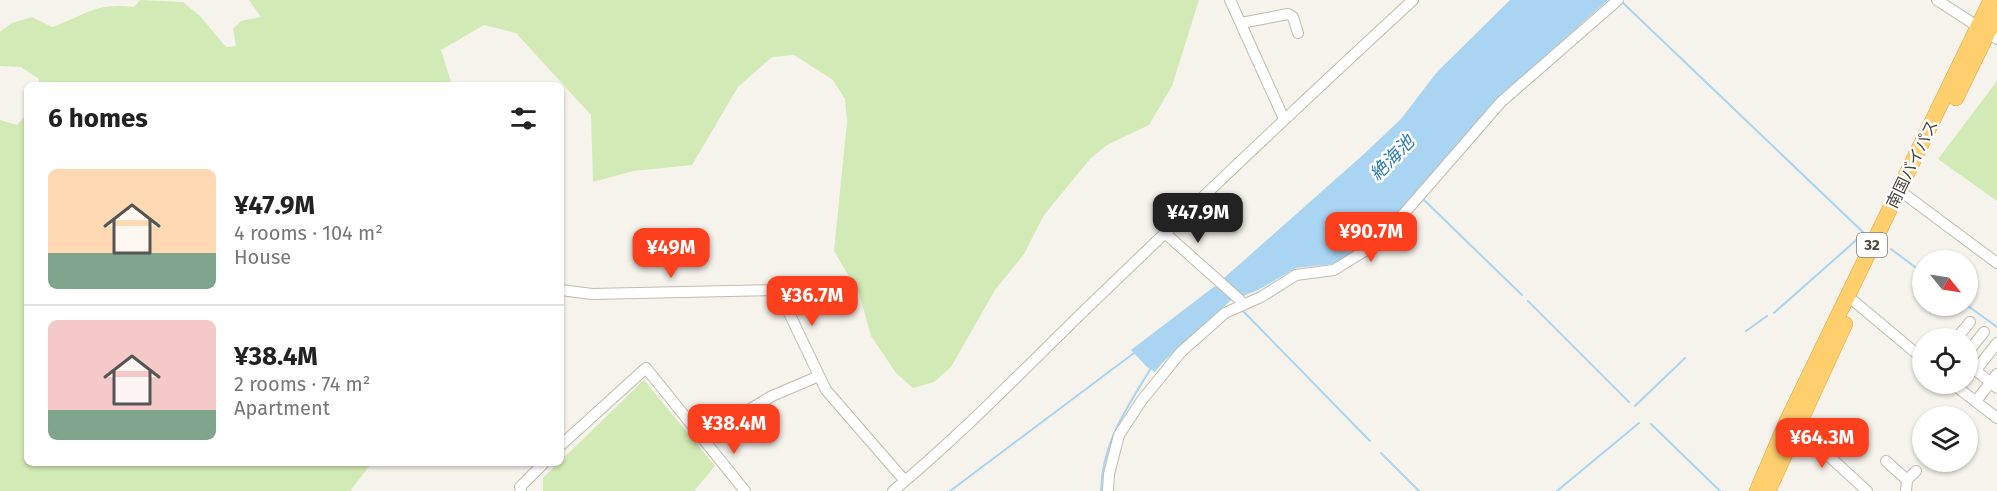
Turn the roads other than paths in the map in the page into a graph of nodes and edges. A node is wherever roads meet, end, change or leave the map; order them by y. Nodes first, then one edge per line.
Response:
1 (1230, 0) edge
2 (1413, 0) edge
3 (1618, 0) edge
4 (1936, 0) edge
5 (1991, 0) edge
6 (1997, 14) edge
7 (1241, 23) junction
8 (1299, 33) dead end
9 (1987, 33) edge
10 (1284, 119) junction
11 (1907, 196) junction
12 (1166, 234) junction
13 (1997, 263) edge
14 (564, 290) edge
15 (1241, 302) junction
16 (1856, 302) junction
17 (1970, 322) dead end
18 (1965, 328) edge
19 (1984, 332) dead end
20 (1978, 340) edge
21 (1997, 343) edge
22 (1912, 350) edge
23 (1978, 361) edge
24 (1978, 371) edge
25 (819, 376) junction
26 (1995, 381) edge
27 (1967, 394) edge
28 (1976, 401) junction
29 (1997, 418) edge
30 (1796, 426) junction
31 (701, 438) junction
32 (564, 443) edge
33 (1887, 461) dead end
34 (541, 466) edge
35 (1915, 472) edge
36 (905, 481) junction
37 (1906, 485) edge
38 (521, 491) edge
39 (746, 491) edge
40 (893, 491) edge
41 (1108, 491) edge
42 (1757, 491) edge
43 (1768, 491) edge
44 (1867, 491) edge

1 - 7 street
2 - 10 street
3 - 15 street
4 - 9 street
5 - 9 highway, 南国バイパス / 32
6 - 9 highway, 南国バイパス / 32
7 - 8 street
7 - 10 street
9 - 11 highway, 南国バイパス / 32
9 - 42 highway, 南国バイパス / 32
10 - 12 street
11 - 13 street
11 - 16 highway, 南国バイパス / 32
12 - 15 street
12 - 36 street
14 - 25 street
15 - 41 street
16 - 22 street
16 - 30 highway, 南国バイパス / 32
17 - 18 street
19 - 20 street
21 - 23 street
24 - 26 street
25 - 31 street
25 - 36 street
26 - 28 street
27 - 28 street
28 - 29 street
30 - 43 highway, 南国バイパス / 32
30 - 44 street
31 - 32 street
31 - 39 street
33 - 37 street
34 - 38 street
35 - 37 street
36 - 40 street

